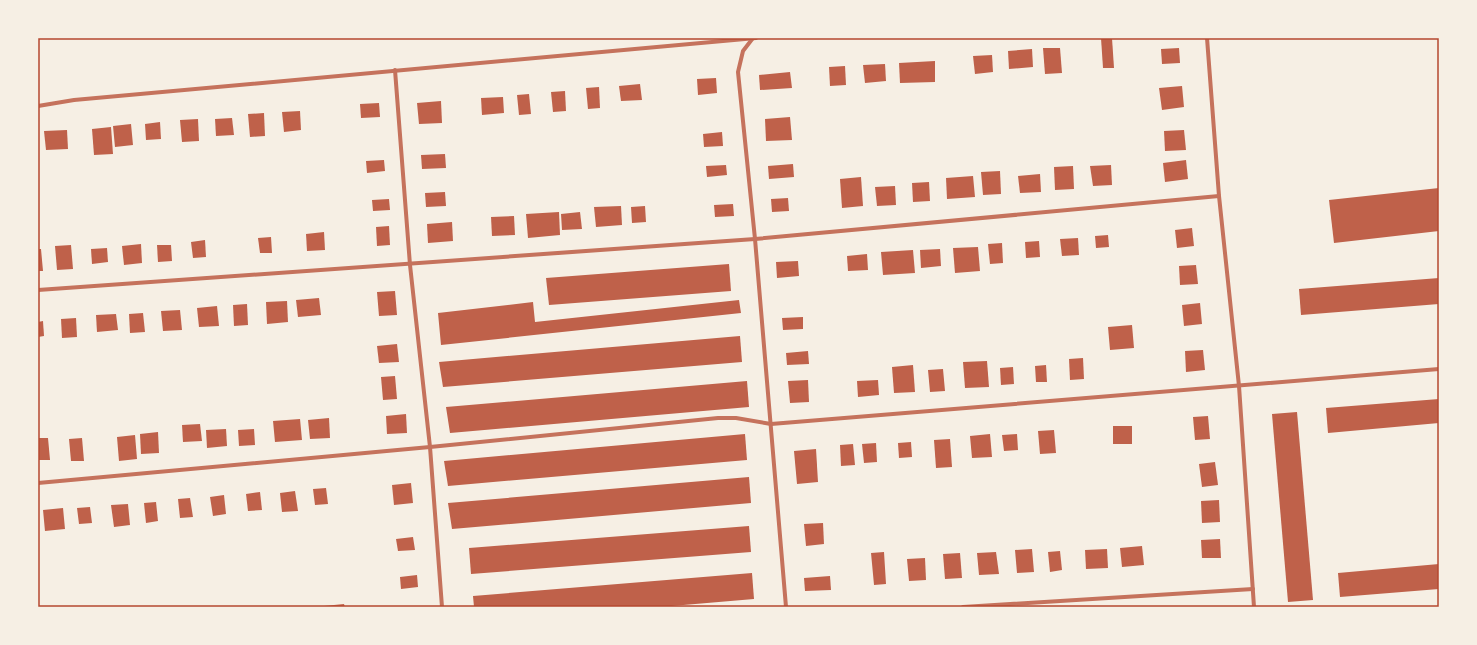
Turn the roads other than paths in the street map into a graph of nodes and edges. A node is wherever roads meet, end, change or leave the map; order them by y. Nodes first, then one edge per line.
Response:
1 (754, 38) edge
2 (1207, 38) edge
3 (395, 70) junction
4 (38, 106) edge
5 (1219, 196) junction
6 (755, 239) junction
7 (410, 265) junction
8 (38, 290) edge
9 (1439, 369) edge
10 (1239, 386) junction
11 (771, 424) junction
12 (430, 447) junction
13 (38, 483) edge
14 (1253, 589) junction
15 (442, 607) edge
16 (786, 607) edge
17 (963, 607) edge
18 (1254, 607) edge

1 - 3 street
1 - 6 street
2 - 5 street
3 - 4 street
3 - 7 street
5 - 6 street
5 - 10 street
6 - 7 street
6 - 11 street
7 - 8 street
7 - 12 street
9 - 10 street
10 - 11 street
10 - 14 street
11 - 12 street
11 - 16 street
12 - 13 street
12 - 15 street
14 - 17 street
14 - 18 street

